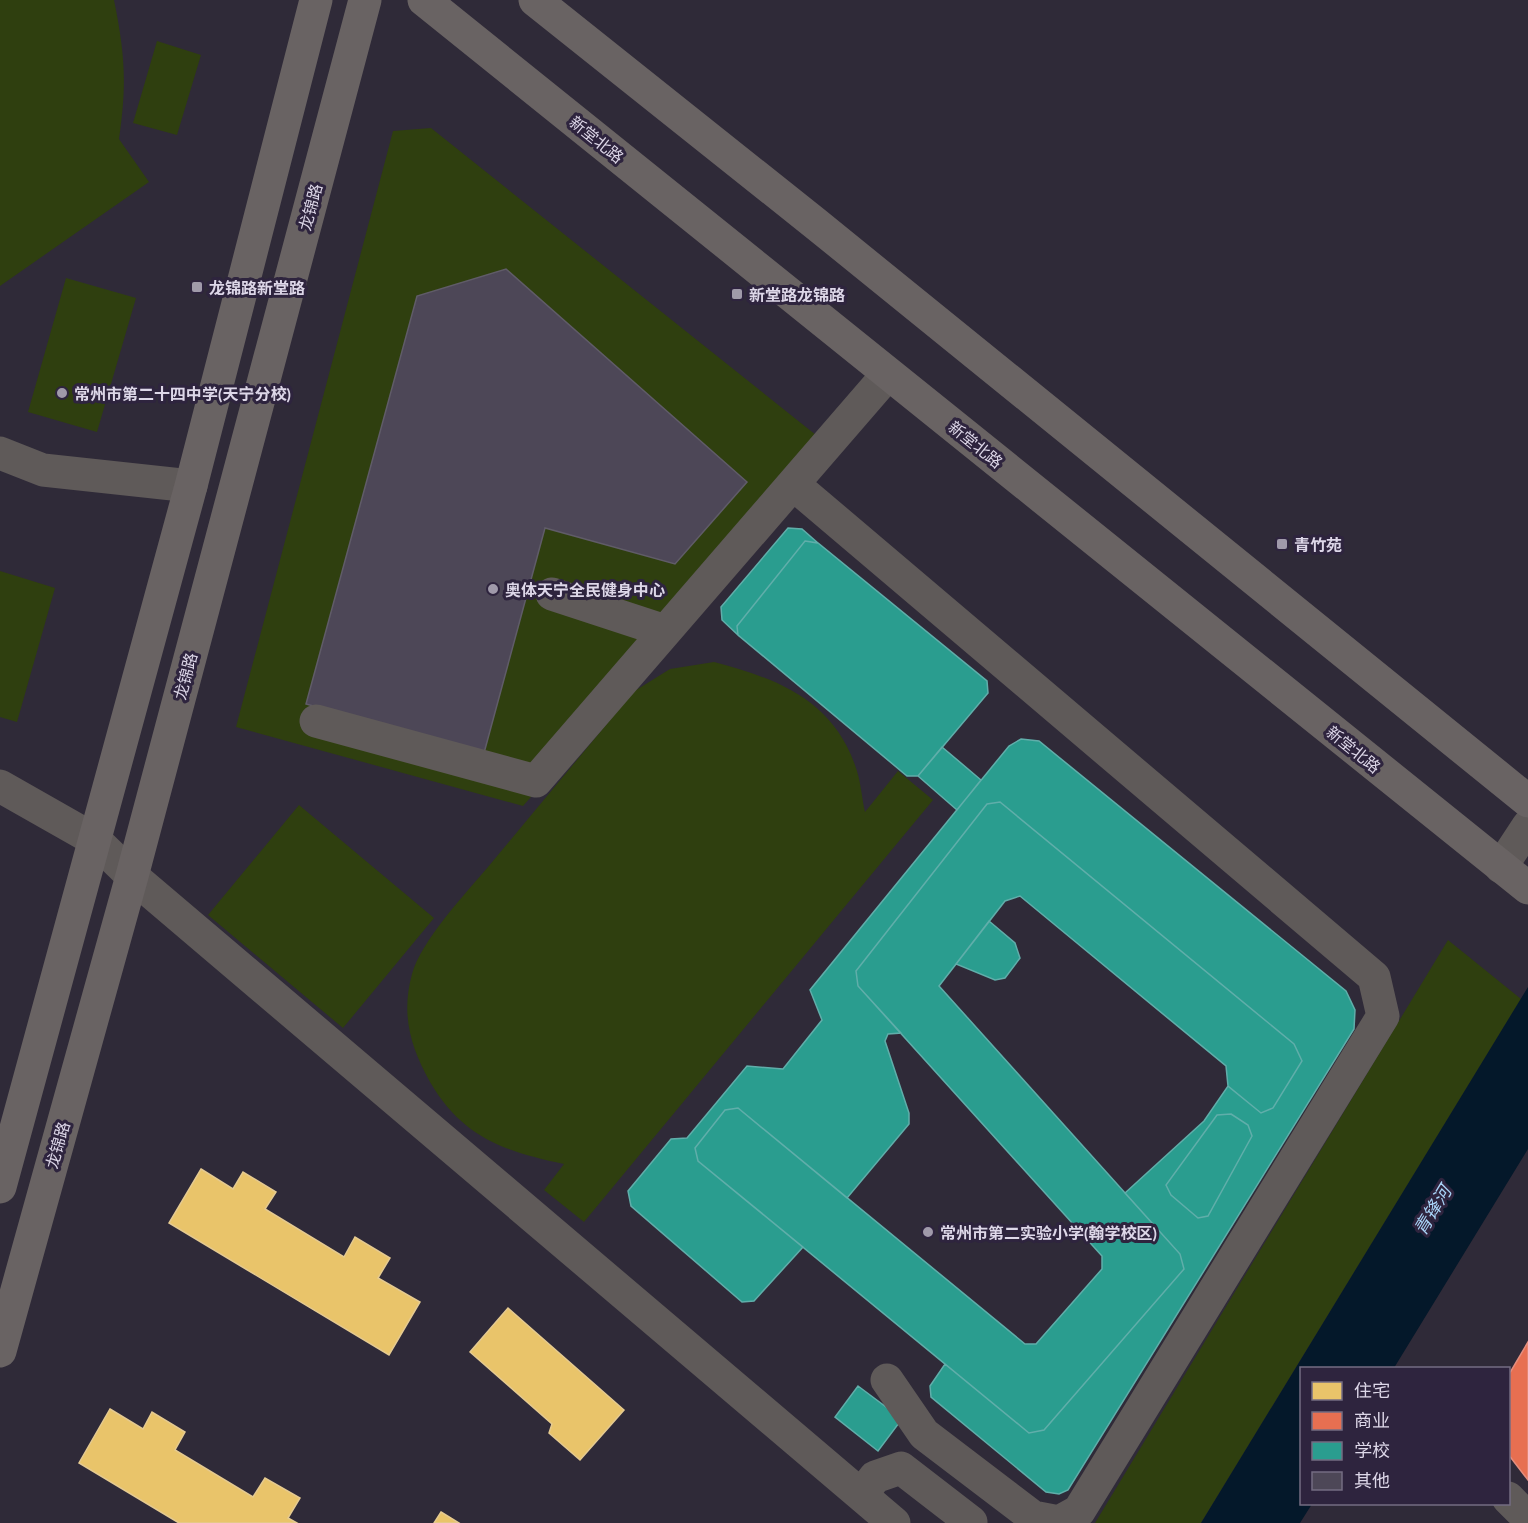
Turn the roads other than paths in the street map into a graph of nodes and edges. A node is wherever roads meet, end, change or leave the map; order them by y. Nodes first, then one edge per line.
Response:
1 (316, 0) edge
2 (365, 0) edge
3 (424, 0) edge
4 (535, 0) edge
5 (888, 374) junction
6 (0, 453) edge
7 (793, 484) junction
8 (191, 486) junction
9 (552, 594) dead end
10 (665, 632) junction
11 (316, 721) dead end
12 (0, 786) edge
13 (1528, 801) edge
14 (1528, 826) edge
15 (95, 840) junction
16 (1501, 867) junction
17 (132, 876) junction
18 (1528, 888) edge
19 (0, 1187) edge
20 (0, 1351) edge
21 (887, 1380) dead end
22 (862, 1494) junction
23 (1510, 1499) edge
24 (1528, 1518) edge
25 (971, 1522) edge
26 (894, 1523) edge

1 - 8 main road
2 - 17 main road, 龙锦路
3 - 5 main road, 新堂北路
4 - 13 main road
5 - 7 street
5 - 16 main road, 新堂北路
6 - 8 street
7 - 10 street
7 - 21 street
8 - 15 main road
9 - 10 street
10 - 11 street
12 - 15 street
14 - 16 street
15 - 17 street
15 - 19 main road
16 - 18 main road, 新堂北路
17 - 20 main road, 龙锦路
17 - 22 street
22 - 25 street
22 - 26 street
23 - 24 street

